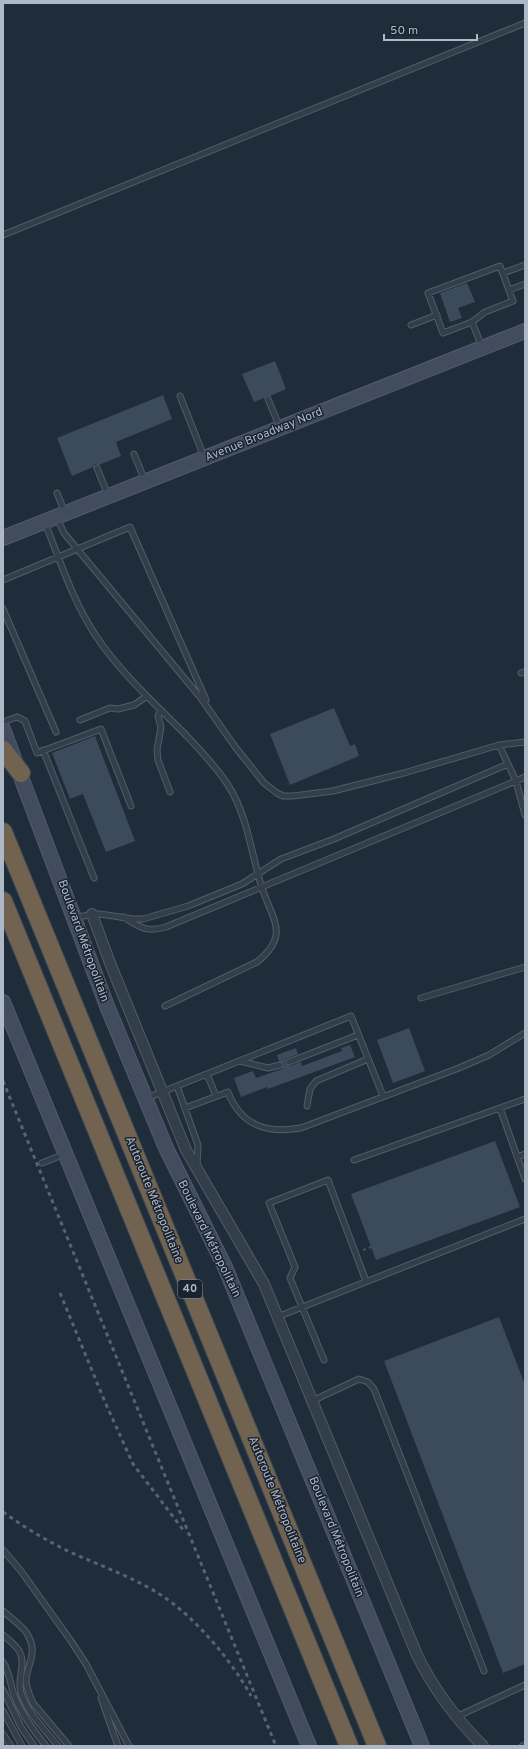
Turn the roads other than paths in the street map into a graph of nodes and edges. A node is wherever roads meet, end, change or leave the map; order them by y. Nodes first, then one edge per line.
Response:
1 (525, 23) edge
2 (3, 235) edge
3 (525, 265) edge
4 (503, 273) junction
5 (525, 284) edge
6 (509, 290) junction
7 (437, 315) junction
8 (472, 322) junction
9 (411, 325) dead end
10 (525, 331) edge
11 (482, 348) junction
12 (180, 396) dead end
13 (268, 399) dead end
14 (280, 428) junction
15 (134, 454) dead end
16 (205, 458) junction
17 (97, 468) dead end
18 (146, 482) junction
19 (57, 493) dead end
20 (109, 496) junction
21 (55, 518) junction
22 (3, 538) edge
23 (78, 548) junction
24 (59, 556) junction
25 (3, 580) edge
26 (3, 609) edge
27 (147, 696) junction
28 (161, 710) junction
29 (210, 710) junction
30 (80, 720) dead end
31 (3, 722) edge
32 (3, 729) edge
33 (56, 732) dead end
34 (525, 742) edge
35 (499, 745) junction
36 (3, 750) edge
37 (43, 750) junction
38 (508, 764) junction
39 (21, 773) junction
40 (525, 777) edge
41 (516, 781) junction
42 (170, 792) dead end
43 (131, 806) dead end
44 (525, 815) edge
45 (3, 832) edge
46 (259, 874) junction
47 (94, 878) dead end
48 (262, 888) junction
49 (5, 906) edge
50 (92, 914) junction
51 (123, 917) junction
52 (75, 919) junction
53 (525, 967) edge
54 (421, 998) dead end
55 (3, 1002) edge
56 (165, 1006) dead end
57 (525, 1033) edge
58 (358, 1035) junction
59 (368, 1059) junction
60 (240, 1060) junction
61 (289, 1062) dead end
62 (280, 1065) dead end
63 (207, 1074) junction
64 (177, 1086) junction
65 (163, 1092) junction
66 (216, 1096) junction
67 (383, 1096) junction
68 (146, 1099) junction
69 (525, 1099) edge
70 (307, 1106) dead end
71 (185, 1108) junction
72 (500, 1108) junction
73 (66, 1154) junction
74 (525, 1154) edge
75 (517, 1157) junction
76 (354, 1160) dead end
77 (42, 1163) dead end
78 (197, 1169) junction
79 (525, 1179) edge
80 (525, 1219) edge
81 (366, 1281) junction
82 (302, 1307) junction
83 (277, 1317) junction
84 (324, 1360) dead end
85 (312, 1401) junction
86 (3, 1550) edge
87 (3, 1611) edge
88 (3, 1635) edge
89 (3, 1662) edge
90 (484, 1671) dead end
91 (95, 1680) junction
92 (525, 1685) edge
93 (3, 1690) edge
94 (3, 1712) edge
95 (456, 1717) junction
96 (3, 1734) edge
97 (525, 1745) edge
98 (11, 1746) edge
99 (22, 1746) edge
100 (34, 1746) edge
101 (46, 1746) edge
102 (58, 1746) edge
103 (69, 1746) edge
104 (118, 1746) edge
105 (129, 1746) edge
106 (308, 1746) edge
107 (349, 1746) edge
108 (378, 1746) edge
109 (422, 1746) edge
110 (483, 1746) edge
111 (522, 1746) edge

1 - 2 lane
3 - 4 lane
4 - 6 lane
4 - 7 lane
5 - 6 lane
6 - 8 lane
7 - 8 lane
7 - 9 lane
8 - 11 lane
10 - 11 main road, Avenue Broadway Nord
11 - 14 main road, Avenue Broadway Nord
12 - 16 lane
13 - 14 lane
14 - 16 main road, Avenue Broadway Nord
15 - 18 lane
16 - 18 main road, Avenue Broadway Nord
17 - 20 lane
18 - 20 main road, Avenue Broadway Nord
19 - 21 lane
20 - 21 main road, Avenue Broadway Nord
21 - 22 main road, Avenue Broadway Nord
21 - 23 lane
21 - 24 lane
23 - 24 lane
23 - 29 lane
23 - 29 lane
24 - 25 lane
24 - 27 lane
26 - 33 lane
27 - 28 lane
27 - 30 lane
28 - 42 lane
28 - 46 lane
29 - 35 lane
31 - 37 lane
32 - 39 main road, Boulevard Métropolitain
34 - 35 lane
35 - 38 lane
36 - 39 highway
37 - 43 lane
37 - 47 lane
38 - 41 lane
38 - 46 lane
39 - 52 main road, Boulevard Métropolitain
40 - 41 lane
41 - 44 lane
41 - 48 lane
45 - 108 highway, Autoroute Métropolitaine / 40
46 - 48 lane
46 - 51 lane
48 - 51 lane
48 - 56 lane
49 - 107 highway, 40
50 - 51 lane
50 - 52 lane
50 - 65 street, Boulevard Métropolitain
52 - 68 main road, Boulevard Métropolitain
53 - 54 lane
55 - 73 main road
57 - 67 lane
58 - 59 lane
58 - 60 lane
58 - 61 lane
59 - 67 lane
59 - 70 lane
60 - 62 lane
60 - 63 lane
63 - 64 lane
63 - 66 lane
64 - 65 lane
64 - 71 lane
65 - 68 lane
65 - 78 street, Boulevard Métropolitain
66 - 67 lane
66 - 71 lane
68 - 109 main road, Boulevard Métropolitain
69 - 72 lane
71 - 78 lane
72 - 75 lane
72 - 76 lane
73 - 77 lane
73 - 106 main road
74 - 75 lane
75 - 79 lane
78 - 83 street, Boulevard Métropolitain
80 - 81 lane
81 - 82 lane
81 - 82 lane
82 - 83 lane
82 - 84 lane
83 - 85 street, Boulevard Métropolitain
85 - 90 lane
85 - 95 street, Boulevard Métropolitain
86 - 91 lane
87 - 103 lane
88 - 102 lane
89 - 101 lane
91 - 104 lane
91 - 105 lane
92 - 95 lane
93 - 100 lane
94 - 99 lane
95 - 110 street, Boulevard Métropolitain
96 - 98 lane
97 - 111 lane

